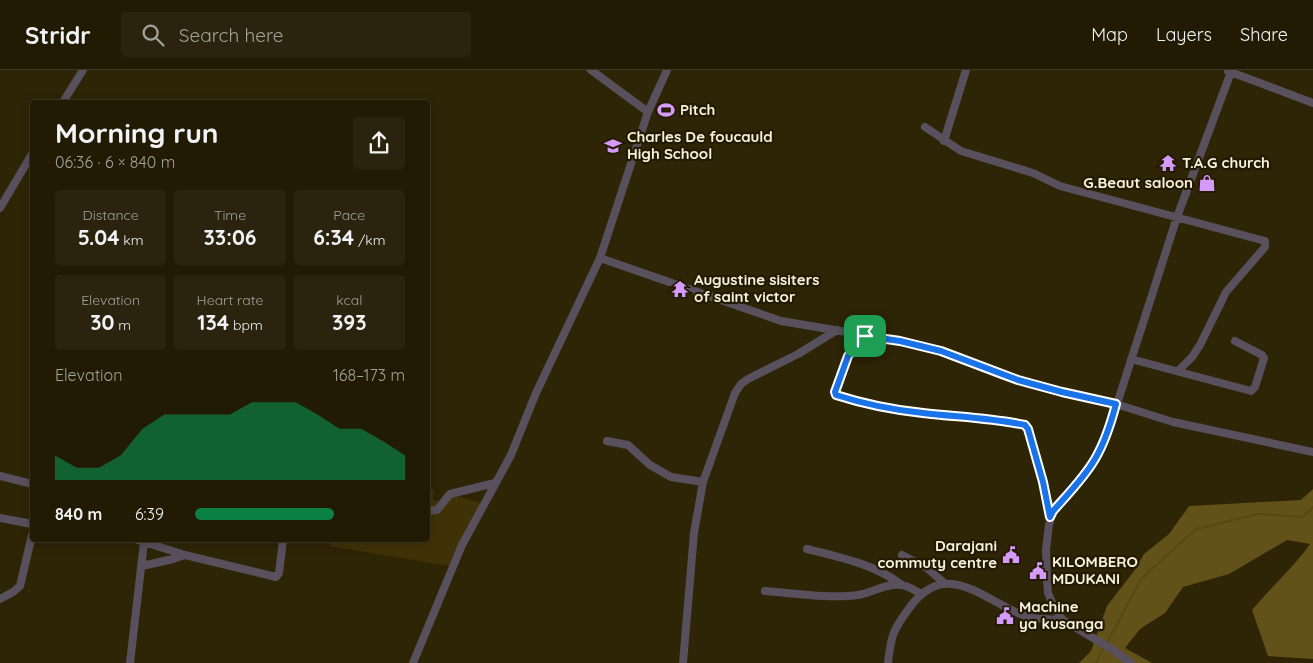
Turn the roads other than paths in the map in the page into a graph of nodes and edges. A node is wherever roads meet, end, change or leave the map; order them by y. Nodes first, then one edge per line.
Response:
1 (83, 70) edge
2 (591, 70) edge
3 (667, 70) edge
4 (966, 70) edge
5 (1229, 71) edge
6 (64, 100) edge
7 (1313, 103) edge
8 (648, 112) junction
9 (924, 127) dead end
10 (944, 141) junction
11 (30, 157) edge
12 (0, 208) edge
13 (1177, 217) junction
14 (600, 258) junction
15 (837, 330) junction
16 (865, 336) junction
17 (1235, 341) dead end
18 (1131, 359) junction
19 (1178, 371) junction
20 (1116, 404) junction
21 (607, 441) dead end
22 (1313, 452) edge
23 (0, 476) edge
24 (703, 482) junction
25 (495, 483) junction
26 (30, 484) edge
27 (430, 511) edge
28 (1050, 517) junction
29 (0, 518) edge
30 (30, 524) edge
31 (30, 542) edge
32 (141, 542) edge
33 (144, 542) edge
34 (283, 542) edge
35 (807, 549) dead end
36 (185, 555) junction
37 (902, 555) dead end
38 (142, 566) junction
39 (944, 583) junction
40 (902, 585) junction
41 (765, 591) dead end
42 (921, 594) junction
43 (0, 598) edge
44 (1063, 620) junction
45 (130, 663) edge
46 (413, 663) edge
47 (683, 663) edge
48 (888, 663) edge
49 (1131, 663) edge

1 - 6 street
2 - 8 street
3 - 8 street
4 - 10 street
5 - 7 street
5 - 13 street
8 - 14 street
9 - 10 street
10 - 13 street
11 - 12 street
13 - 18 street
13 - 19 street
14 - 15 street
14 - 25 street
15 - 16 street
15 - 24 street
16 - 20 street
16 - 28 street
17 - 19 street
18 - 19 street
18 - 20 street
20 - 22 street
20 - 28 street
21 - 24 street
23 - 26 street
24 - 47 street
25 - 27 street
25 - 46 street
28 - 44 street
29 - 30 street
31 - 43 street
32 - 38 street
33 - 36 street
34 - 36 street
35 - 40 street
36 - 38 street
37 - 39 street
38 - 45 street
39 - 42 street
39 - 44 street
40 - 41 street
40 - 42 street
42 - 48 street
44 - 49 street

